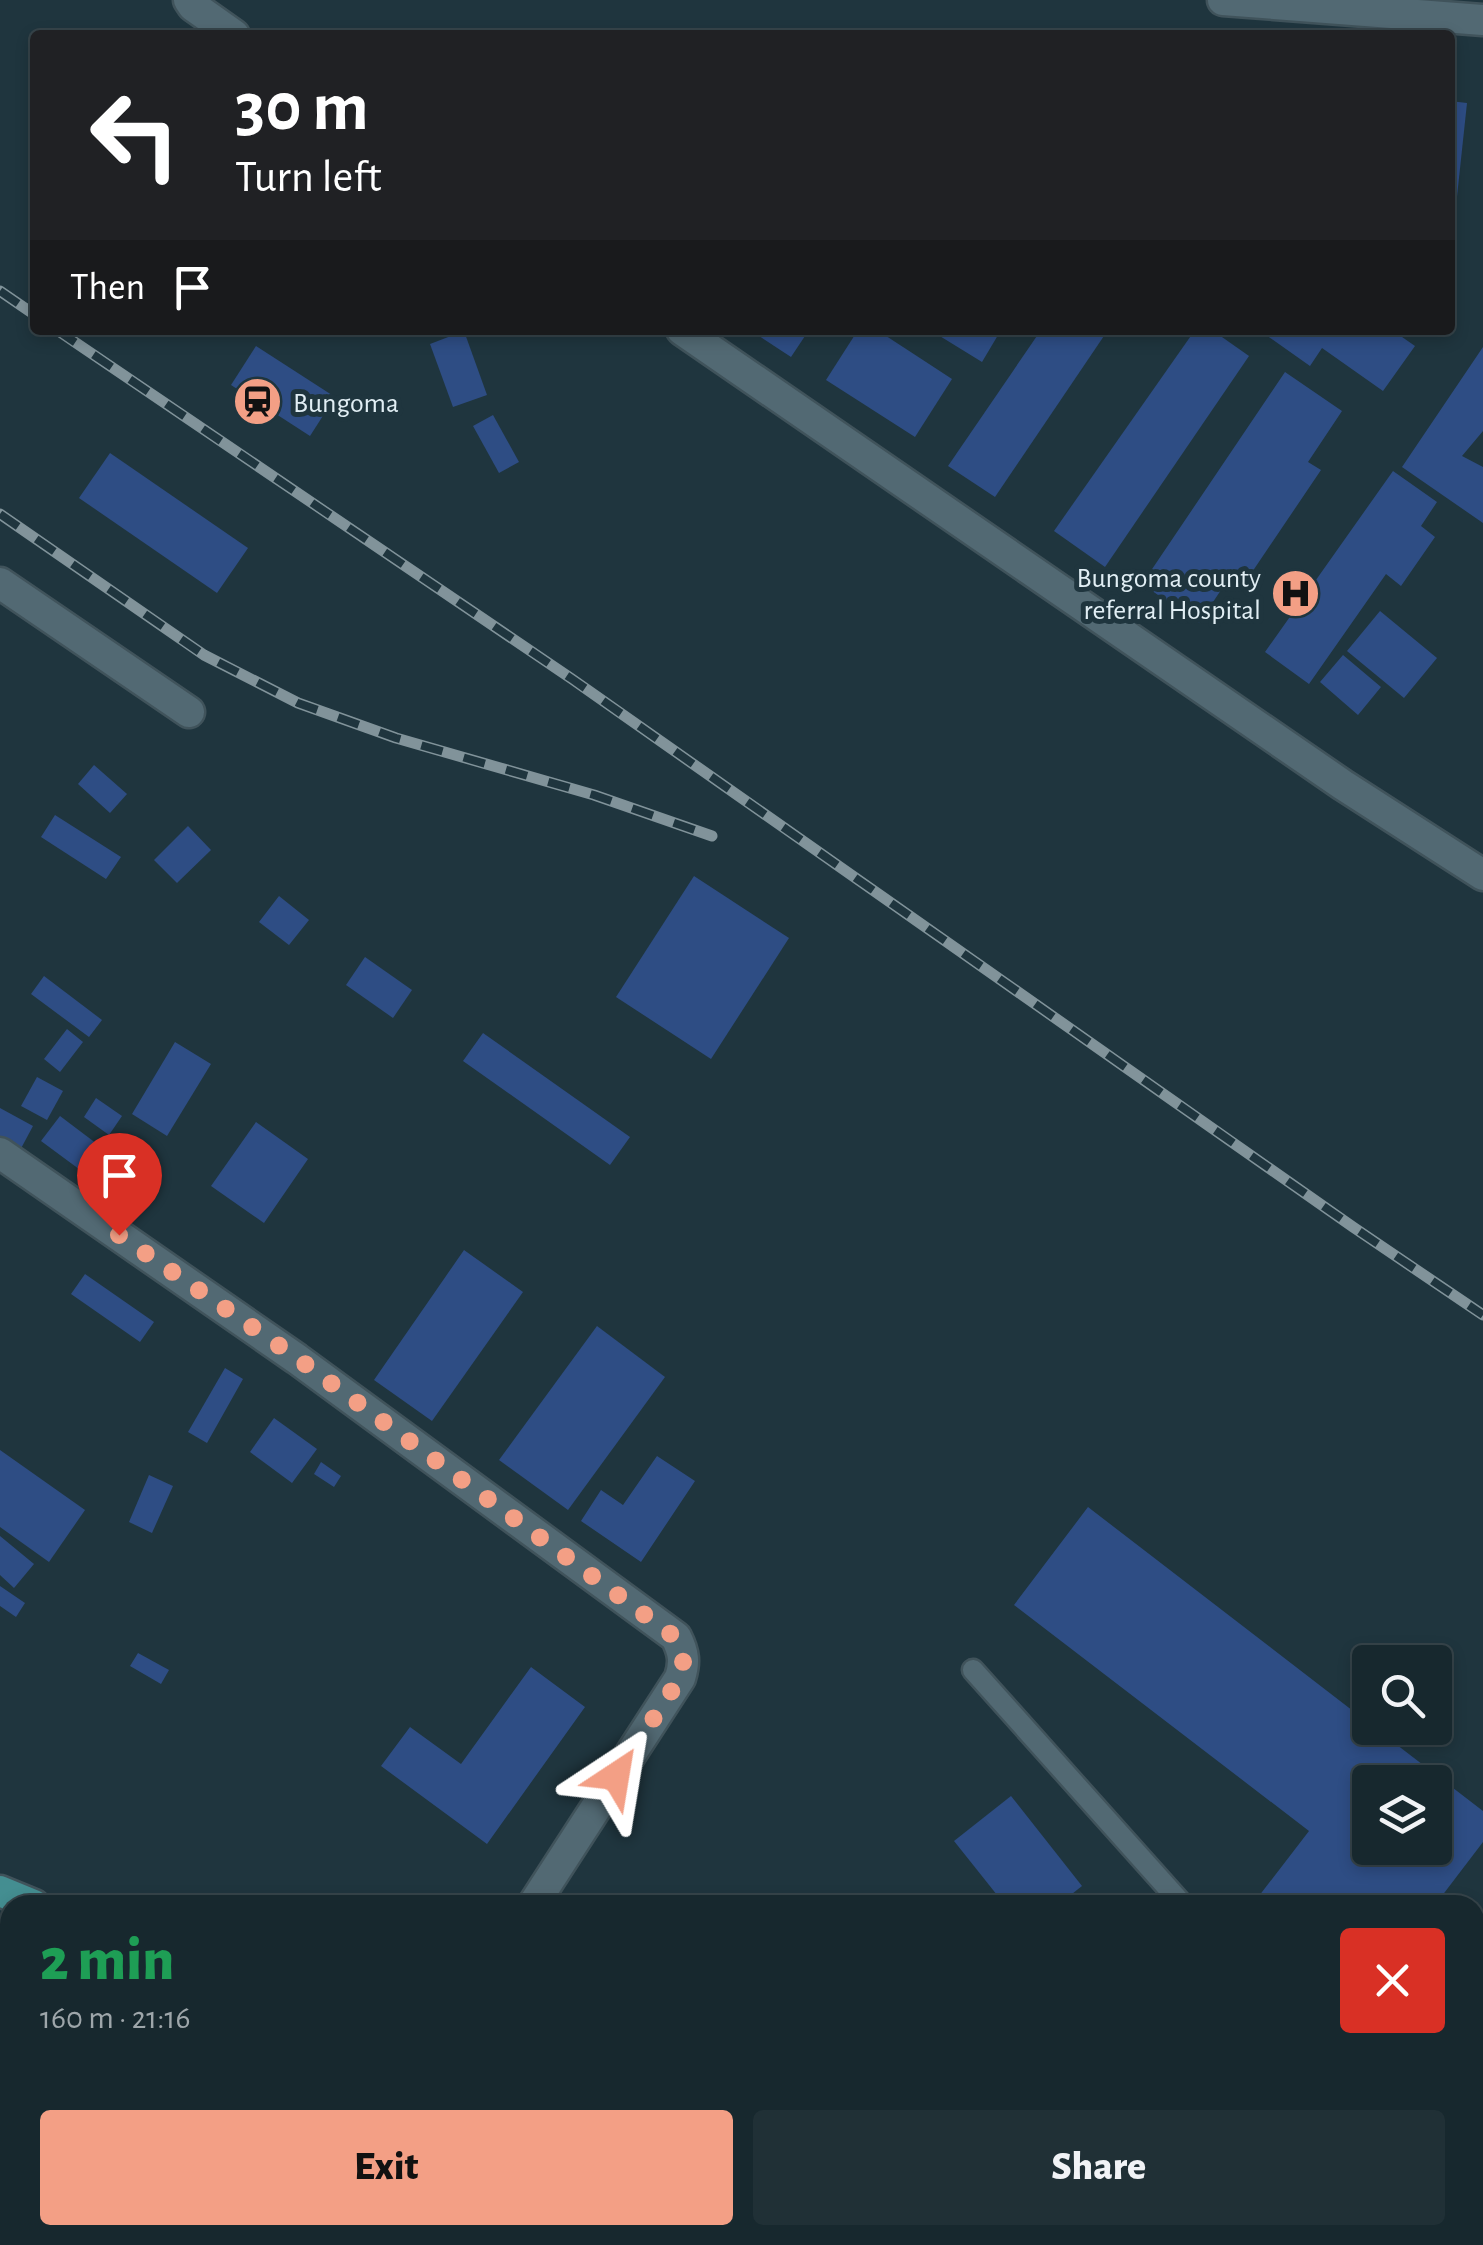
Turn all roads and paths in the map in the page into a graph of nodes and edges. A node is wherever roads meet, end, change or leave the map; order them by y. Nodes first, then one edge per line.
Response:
1 (189, 0) edge
2 (1223, 0) edge
3 (1483, 20) edge
4 (227, 30) edge
5 (689, 335) edge
6 (0, 583) edge
7 (188, 712) dead end
8 (1483, 875) edge
9 (0, 1152) edge
10 (973, 1670) dead end
11 (539, 1895) edge
12 (1174, 1895) edge

1 - 4 street
2 - 3 street
5 - 8 street
6 - 7 street
9 - 11 street
10 - 12 lane

